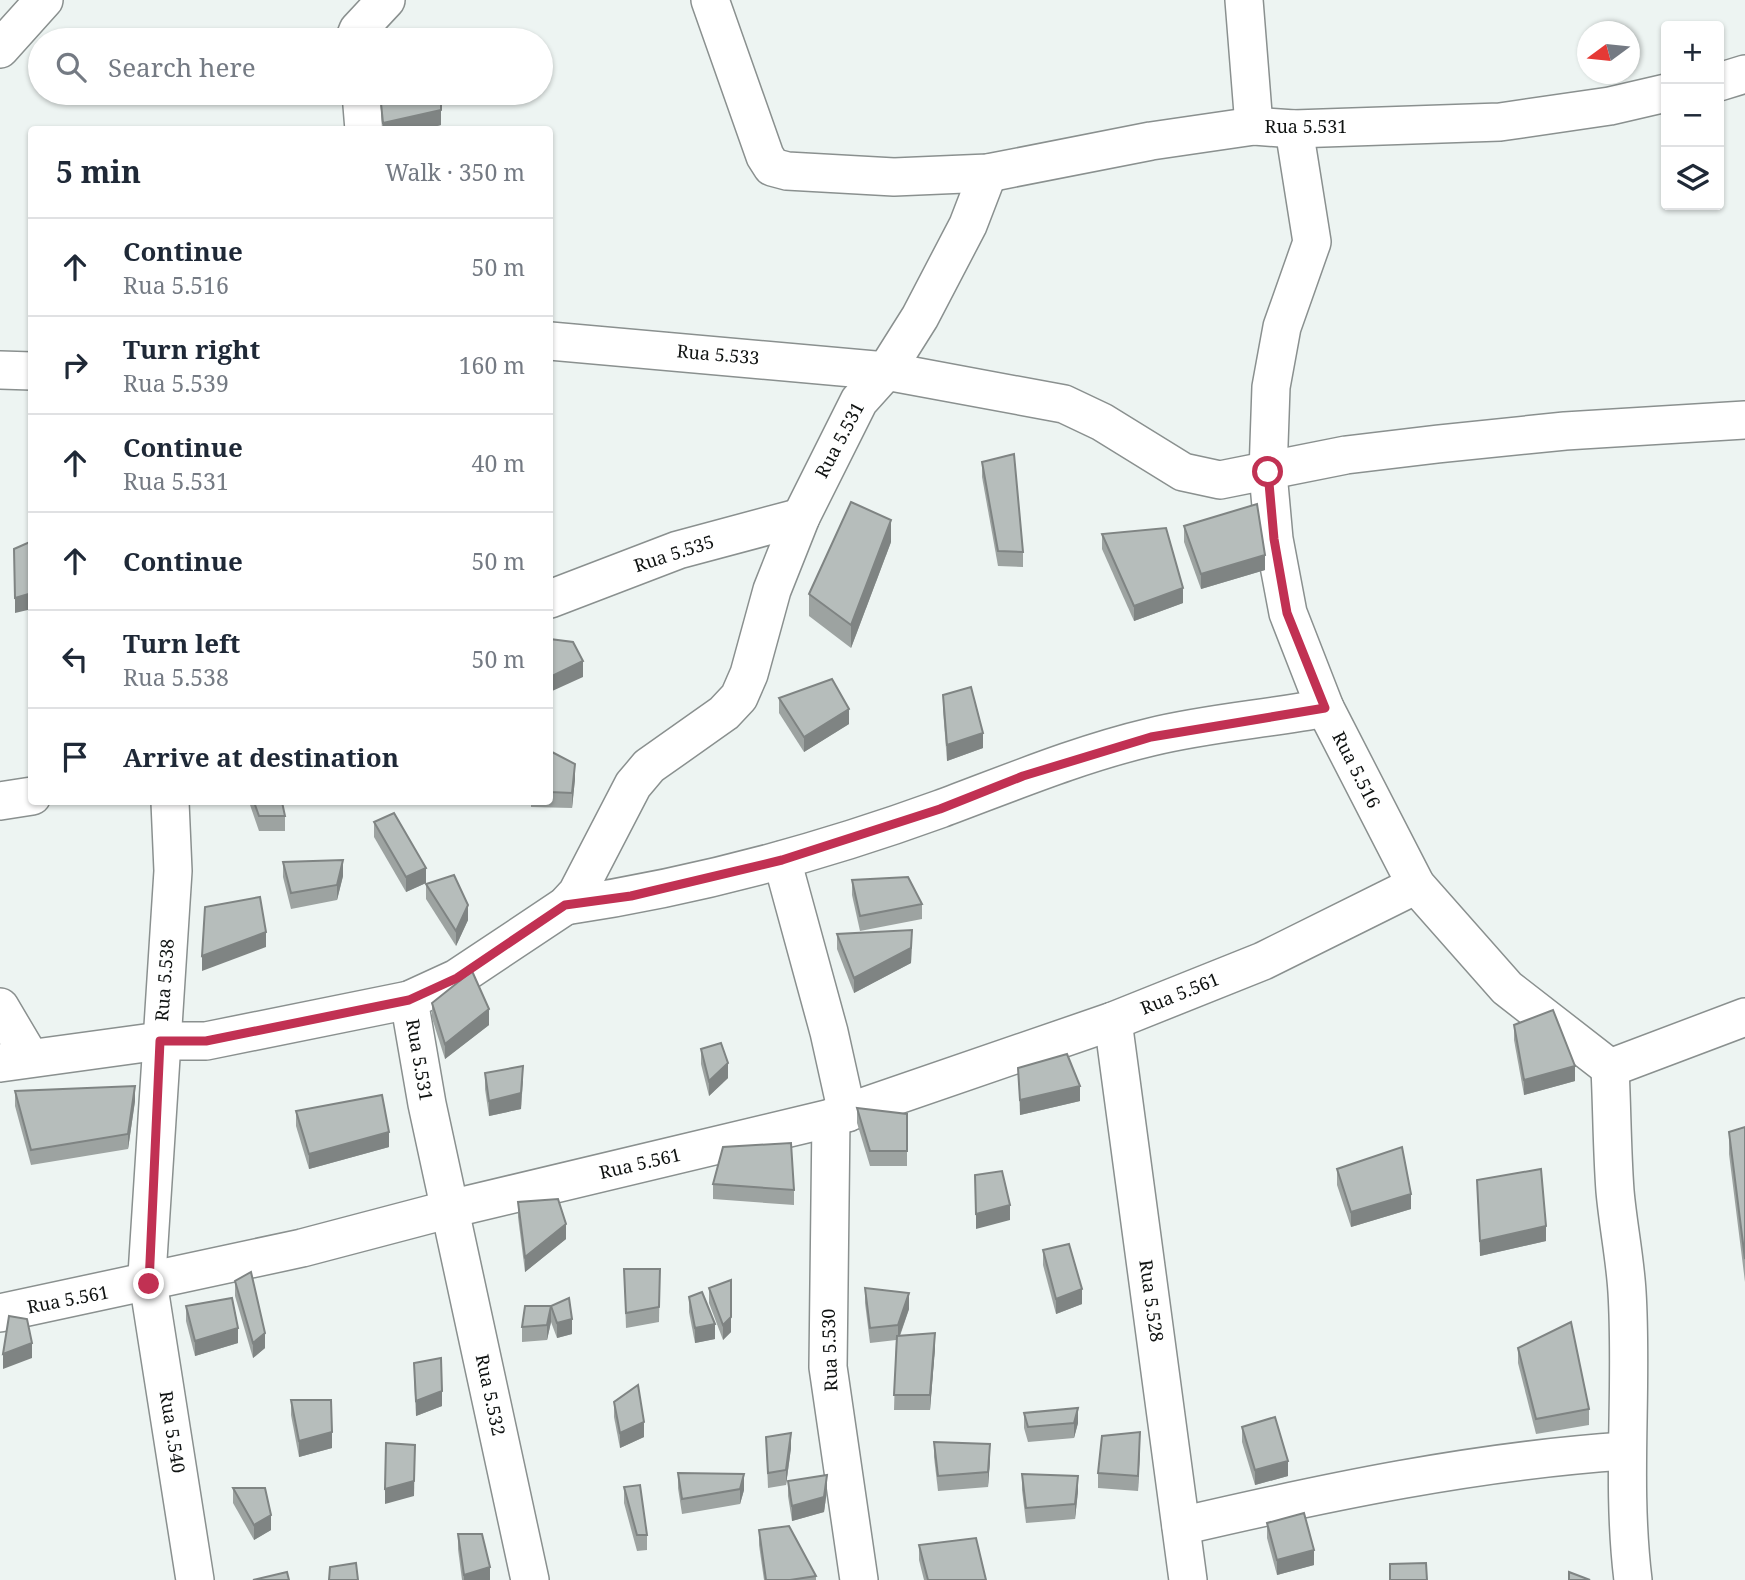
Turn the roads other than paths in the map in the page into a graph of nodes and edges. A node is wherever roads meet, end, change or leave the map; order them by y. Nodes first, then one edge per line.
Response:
1 (44, 0) edge
2 (386, 0) edge
3 (710, 0) edge
4 (1244, 0) edge
5 (360, 28) edge
6 (0, 49) edge
7 (1745, 74) edge
8 (1724, 80) edge
9 (1661, 94) edge
10 (362, 105) edge
11 (364, 126) edge
12 (1254, 126) junction
13 (1294, 129) junction
14 (988, 173) junction
15 (553, 341) edge
16 (0, 370) edge
17 (28, 371) edge
18 (886, 371) junction
19 (1745, 420) edge
20 (1268, 472) junction
21 (801, 517) junction
22 (553, 597) edge
23 (1325, 708) junction
24 (28, 797) edge
25 (0, 801) edge
26 (170, 805) edge
27 (782, 860) junction
28 (1416, 885) junction
29 (565, 905) junction
30 (409, 1000) junction
31 (0, 1007) edge
32 (1745, 1017) edge
33 (1113, 1021) junction
34 (160, 1041) junction
35 (15, 1059) edge
36 (1610, 1068) junction
37 (839, 1115) junction
38 (450, 1209) junction
39 (149, 1284) junction
40 (0, 1313) edge
41 (1625, 1451) junction
42 (1181, 1526) junction
43 (195, 1580) edge
44 (530, 1580) edge
45 (859, 1580) edge
46 (1188, 1580) edge
47 (1633, 1580) edge

1 - 6 street
2 - 5 street
3 - 14 street
4 - 12 street
7 - 8 street
9 - 13 street, Rua 5.531
10 - 11 street
12 - 13 street, Rua 5.531
12 - 14 street, Rua 5.531
13 - 20 street, Rua 5.516
14 - 18 street, Rua 5.531
15 - 18 street, Rua 5.533
16 - 17 street
18 - 20 street, Rua 5.533
18 - 21 street, Rua 5.531
19 - 20 street
20 - 23 street, Rua 5.516
21 - 22 street, Rua 5.535
21 - 29 street, Rua 5.531
23 - 27 street
23 - 28 street, Rua 5.516
24 - 25 street
26 - 34 street, Rua 5.538
27 - 29 street
27 - 37 street, Rua 5.530
28 - 33 street, Rua 5.561
28 - 36 street, Rua 5.516
29 - 30 street, Rua 5.531
30 - 34 street
30 - 38 street, Rua 5.531
31 - 35 street
32 - 36 street
33 - 37 street, Rua 5.561
33 - 42 street, Rua 5.528
34 - 35 street
34 - 39 street, Rua 5.538
36 - 41 street
37 - 38 street, Rua 5.561
37 - 45 street, Rua 5.530
38 - 39 street, Rua 5.561
38 - 44 street, Rua 5.532
39 - 40 street, Rua 5.561
39 - 43 street, Rua 5.540
41 - 42 street
41 - 47 street
42 - 46 street, Rua 5.528

